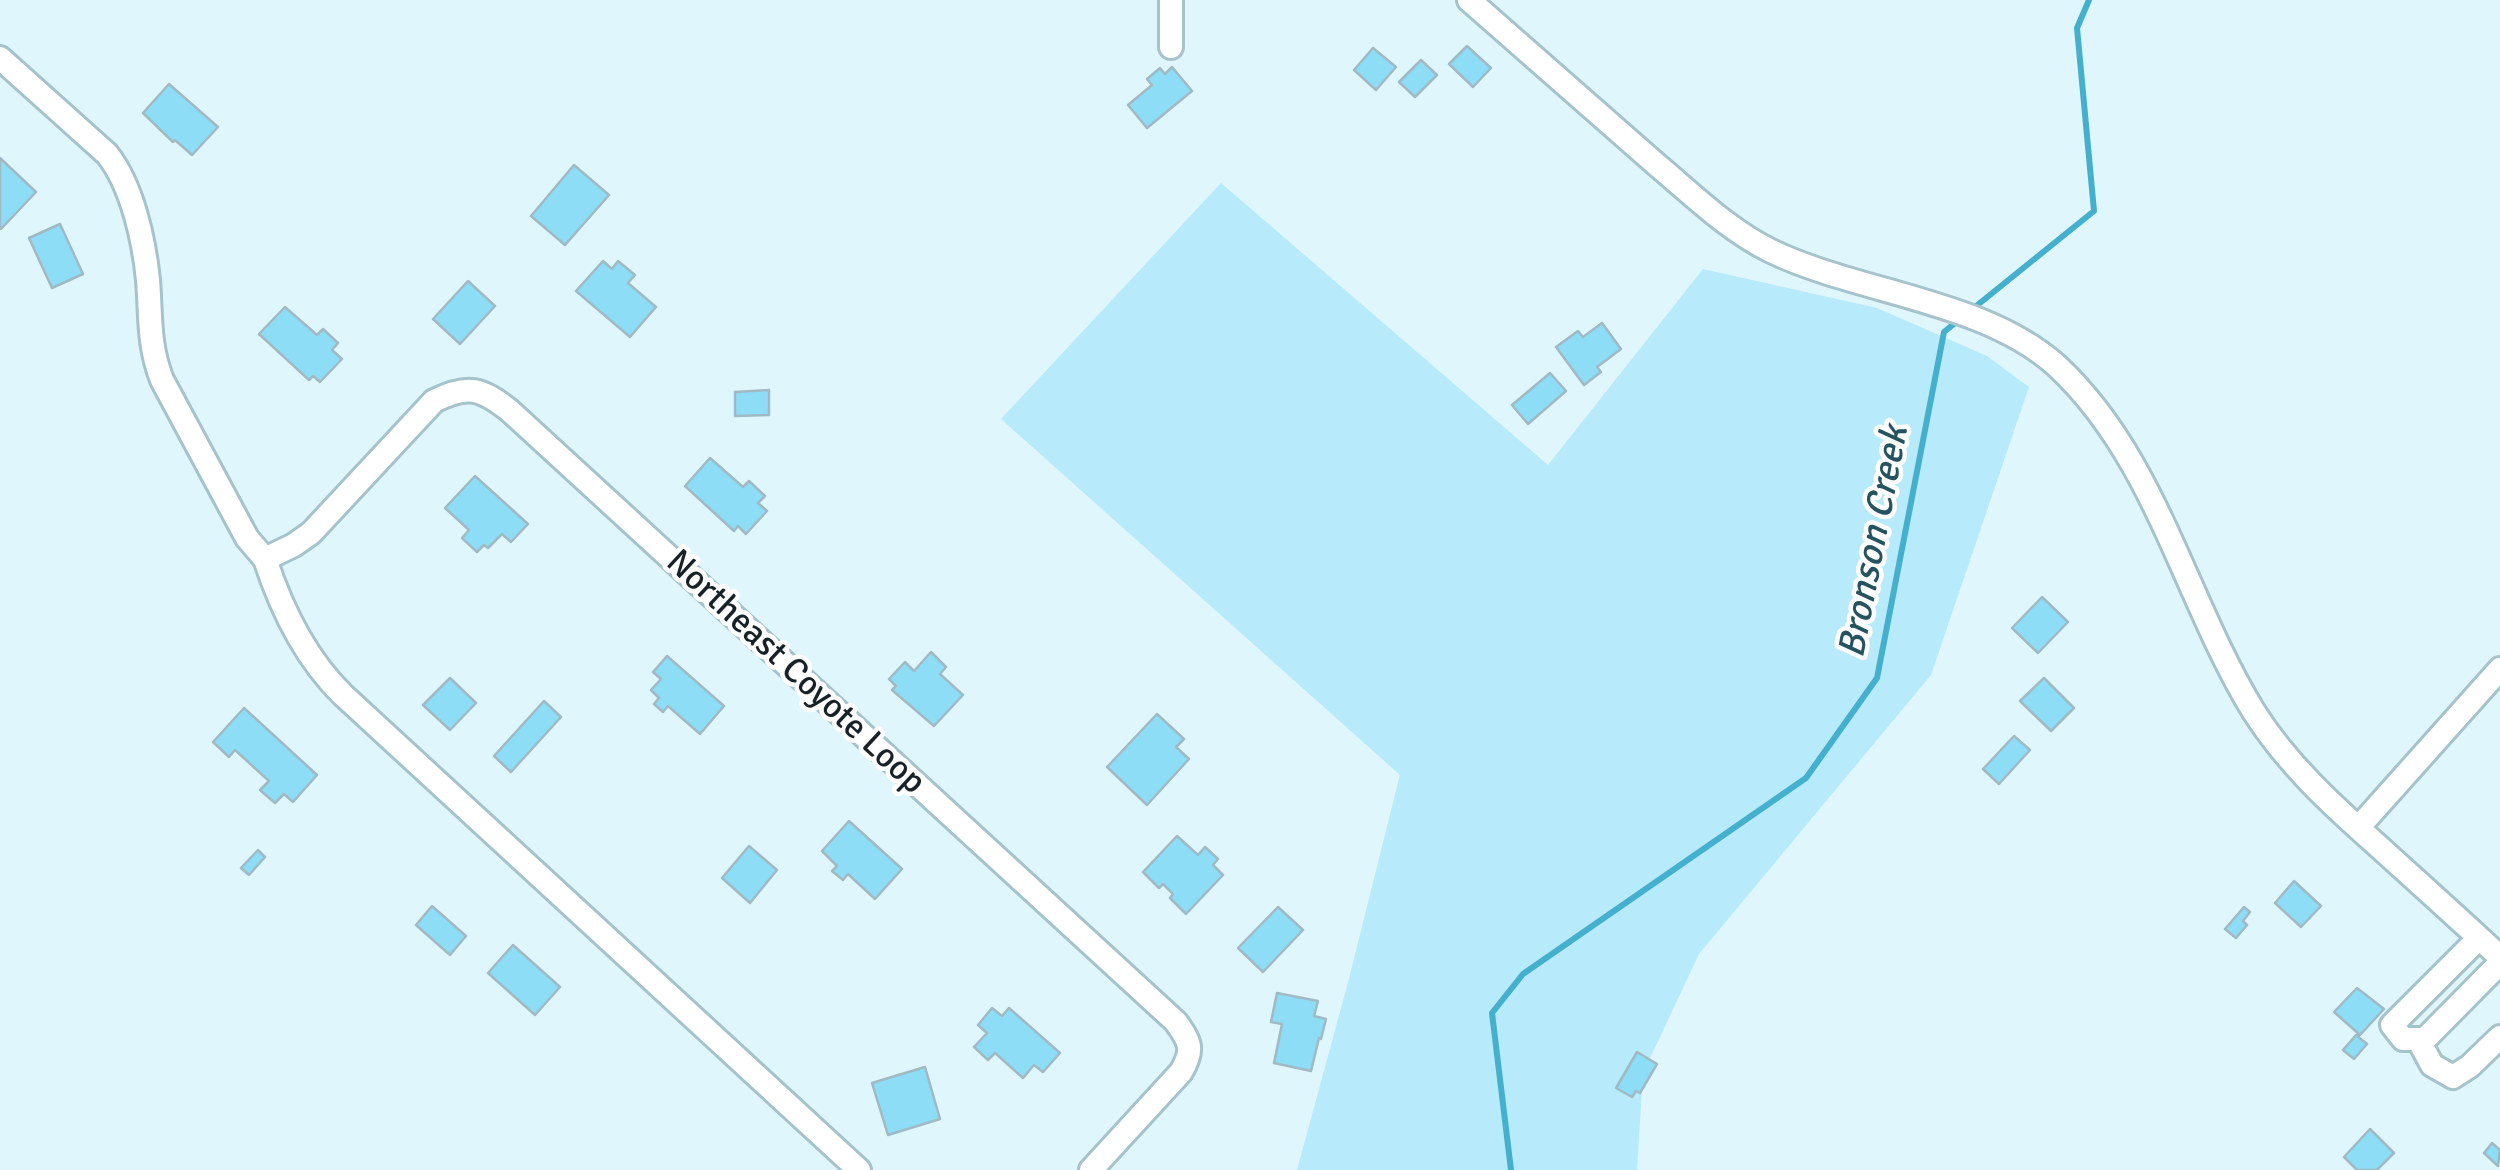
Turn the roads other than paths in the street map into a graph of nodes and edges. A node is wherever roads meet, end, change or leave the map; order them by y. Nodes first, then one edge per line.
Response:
1 (1171, 0) edge
2 (1470, 0) edge
3 (1170, 47) dead end
4 (0, 58) edge
5 (265, 559) junction
6 (2500, 669) edge
7 (2358, 828) junction
8 (2479, 938) junction
9 (2500, 960) edge
10 (2500, 1038) edge
11 (2418, 1039) junction
12 (859, 1170) edge
13 (1092, 1170) edge

1 - 3 street
2 - 7 street
4 - 5 street
5 - 12 street
5 - 13 street, Northeast Coyote Loop
6 - 7 street
7 - 8 street
8 - 9 street
8 - 11 street
9 - 11 street
10 - 11 street

